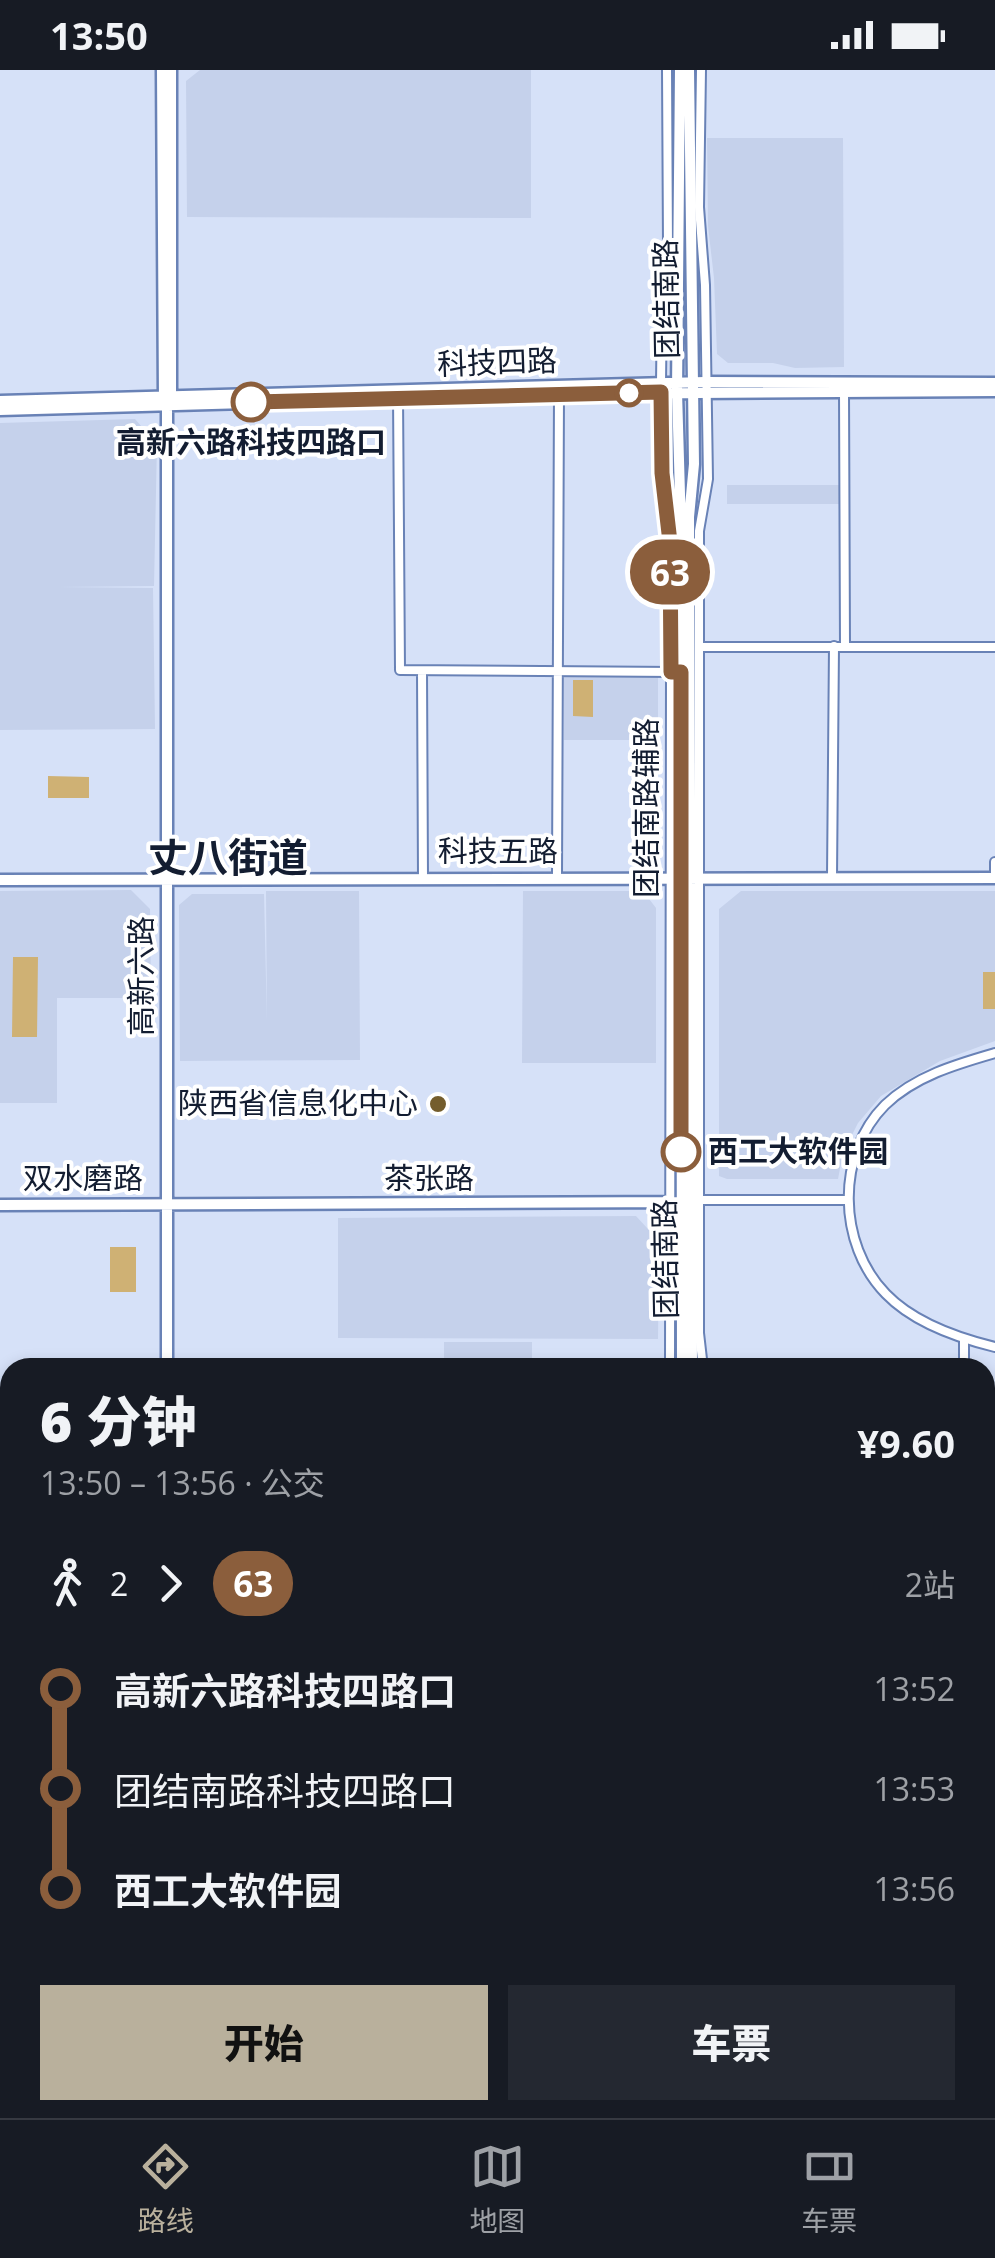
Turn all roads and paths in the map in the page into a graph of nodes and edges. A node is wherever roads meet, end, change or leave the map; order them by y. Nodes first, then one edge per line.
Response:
1 (162, 70) edge
2 (171, 70) edge
3 (667, 70) edge
4 (680, 70) edge
5 (689, 70) edge
6 (701, 70) edge
7 (995, 383) edge
8 (677, 387) junction
9 (699, 387) junction
10 (661, 388) junction
11 (844, 390) junction
12 (995, 391) edge
13 (398, 394) junction
14 (559, 394) junction
15 (167, 399) junction
16 (0, 401) edge
17 (0, 410) edge
18 (834, 646) junction
19 (845, 646) junction
20 (694, 647) junction
21 (995, 647) edge
22 (422, 671) junction
23 (558, 671) junction
24 (676, 672) junction
25 (995, 862) edge
26 (423, 877) junction
27 (832, 877) junction
28 (557, 878) junction
29 (684, 878) junction
30 (995, 878) edge
31 (167, 879) junction
32 (0, 880) edge
33 (995, 1053) edge
34 (847, 1200) junction
35 (685, 1202) junction
36 (0, 1204) edge
37 (167, 1204) junction
38 (964, 1339) junction
39 (995, 1347) edge
40 (167, 1358) edge
41 (671, 1358) edge
42 (682, 1358) edge
43 (692, 1358) edge
44 (702, 1358) edge
45 (964, 1358) edge

1 - 15 street, 高新六路
2 - 15 street, 高新六路
3 - 10 street
4 - 8 street, 团结南路
5 - 9 street, 团结南路
6 - 9 street
7 - 9 street, 科技四路
8 - 9 street, 科技四路
8 - 10 street, 科技四路
8 - 24 street, 团结南路
9 - 11 street, 科技四路
9 - 20 street, 团结南路
10 - 13 street, 科技四路
10 - 14 street, 科技四路
10 - 24 street
11 - 12 street, 科技四路
11 - 19 street
13 - 14 street, 科技四路
13 - 15 street, 科技四路
13 - 22 street
14 - 23 street
15 - 16 street, 科技四路
15 - 17 street, 科技四路
15 - 31 street, 高新六路
18 - 19 street
18 - 20 street
18 - 27 street
19 - 21 street
20 - 29 street, 团结南路
22 - 23 street
22 - 26 street
23 - 24 street
23 - 28 street
24 - 29 street, 团结南路
25 - 30 street
26 - 28 street, 科技五路
26 - 31 street, 科技五路
27 - 29 street, 科技五路
27 - 30 street, 科技五路
28 - 29 street, 科技五路
29 - 35 street, 团结南路
29 - 35 street, 团结南路辅路
31 - 32 street, 科技五路
31 - 37 street, 高新六路
33 - 34 street
34 - 35 street
34 - 38 street
35 - 37 street, 茶张路
35 - 41 street, 团结南路辅路
35 - 42 street, 团结南路
35 - 43 street, 团结南路
35 - 44 street, 团结南路辅路
36 - 37 street, 双水磨路
37 - 40 street, 高新六路
38 - 39 street
38 - 45 street

